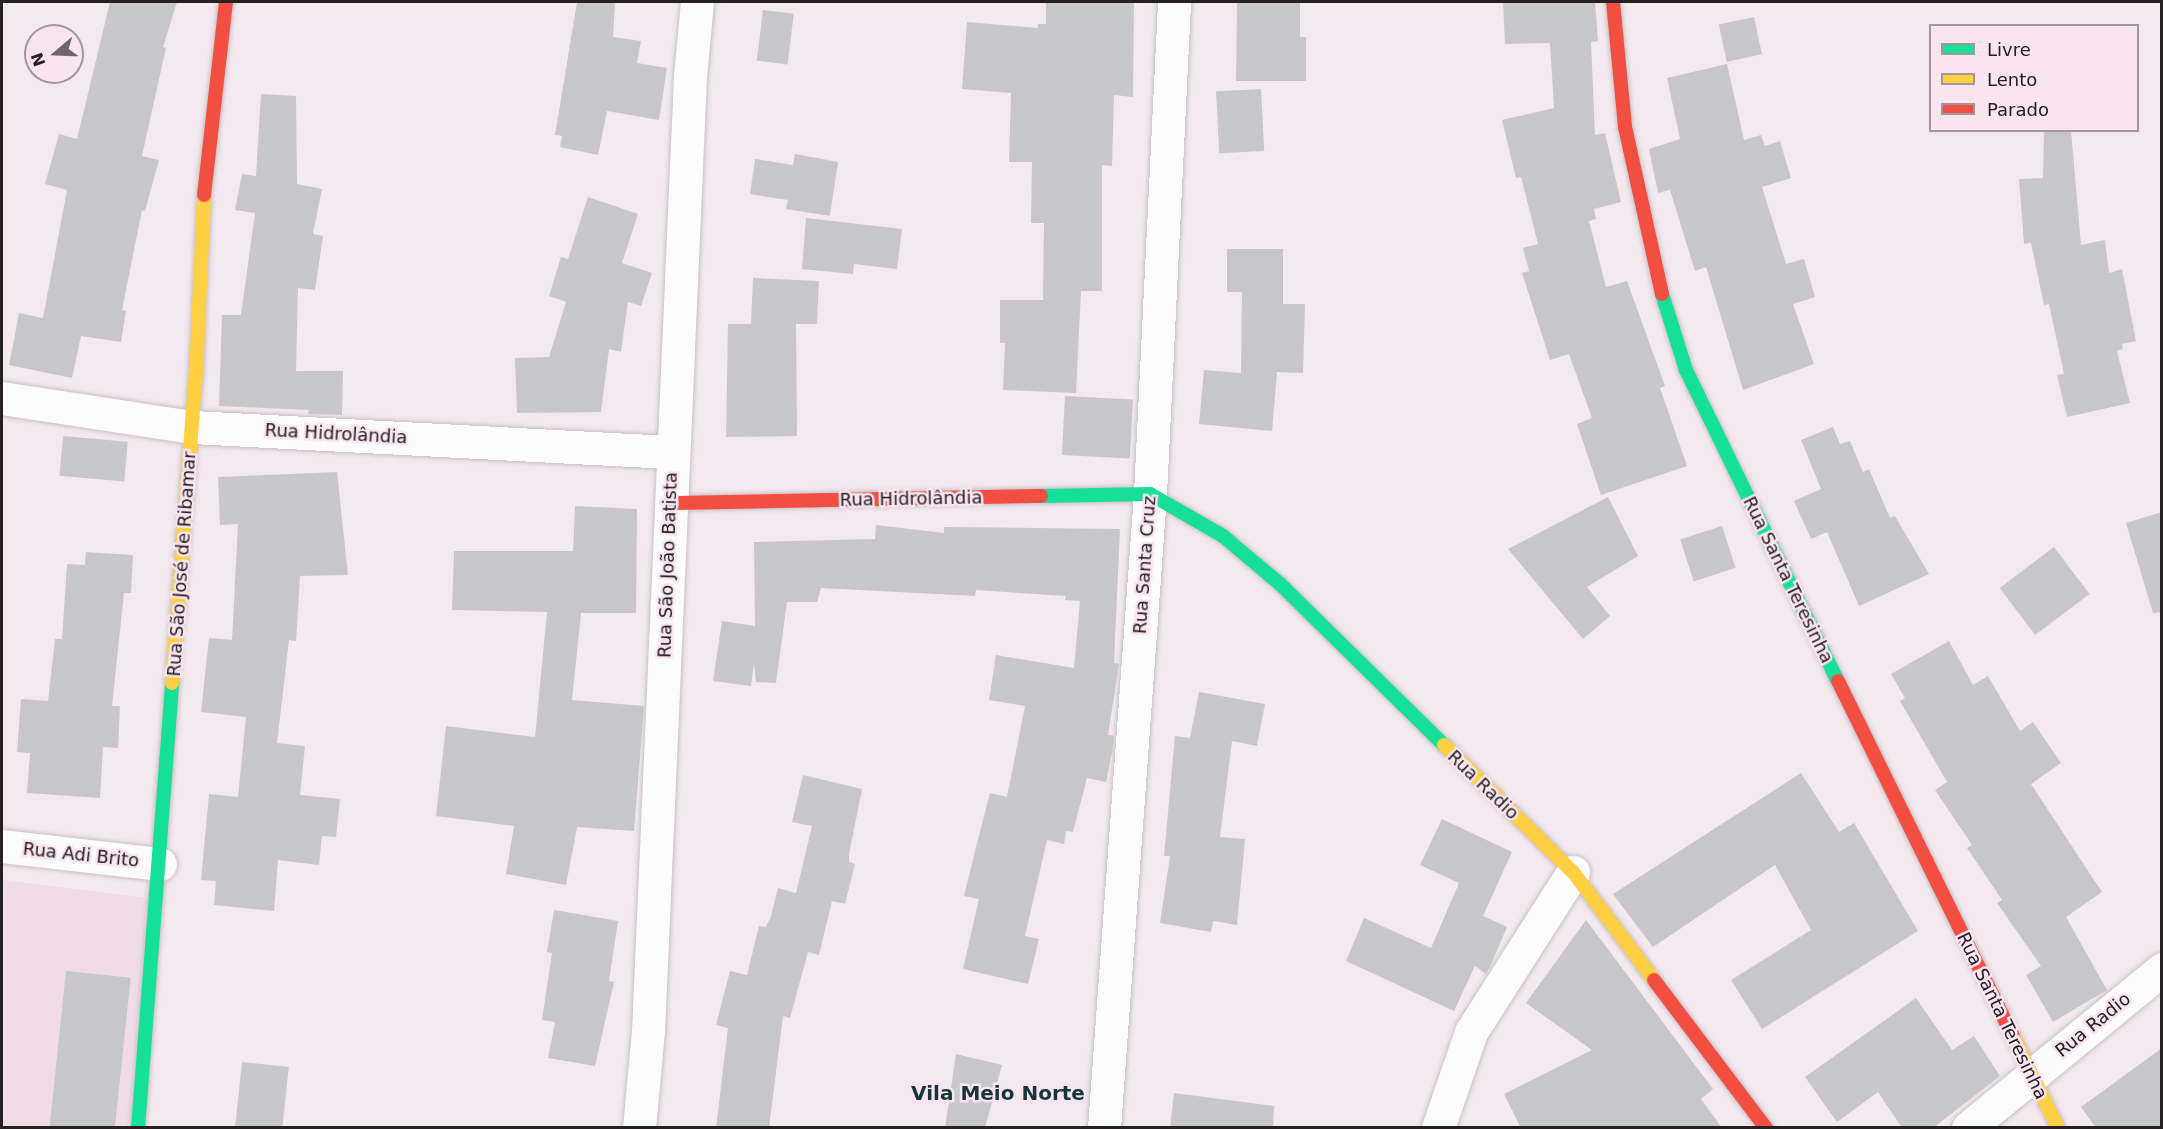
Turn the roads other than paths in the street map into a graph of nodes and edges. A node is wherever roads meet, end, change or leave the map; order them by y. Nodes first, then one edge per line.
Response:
1 (226, 2) edge
2 (697, 2) edge
3 (1174, 2) edge
4 (1613, 2) edge
5 (2, 398) edge
6 (192, 427) junction
7 (673, 452) junction
8 (1150, 494) junction
9 (671, 503) junction
10 (2, 846) edge
11 (160, 864) junction
12 (1573, 872) junction
13 (2162, 969) edge
14 (2031, 1076) junction
15 (138, 1128) edge
16 (639, 1128) edge
17 (1104, 1128) edge
18 (1438, 1128) edge
19 (1766, 1128) edge
20 (1968, 1128) edge
21 (2058, 1128) edge

1 - 6 street, Rua São José de Ribamar
2 - 7 street, Rua São João Batista
3 - 8 street, Rua Santa Cruz
4 - 14 street, Rua Santa Teresinha
5 - 6 street, Rua Hidrolândia
6 - 7 street, Rua Hidrolândia
6 - 11 street, Rua São José de Ribamar
7 - 9 street, Rua São João Batista
8 - 9 street, Rua Hidrolândia
8 - 12 street, Rua Radio
8 - 17 street, Rua Santa Cruz
9 - 16 street, Rua São João Batista
10 - 11 street, Rua Adi Brito
11 - 15 street, Rua São José de Ribamar
12 - 18 street
12 - 19 street, Rua Radio
13 - 14 street, Rua Radio
14 - 20 street, Rua Radio
14 - 21 street, Rua Santa Teresinha

